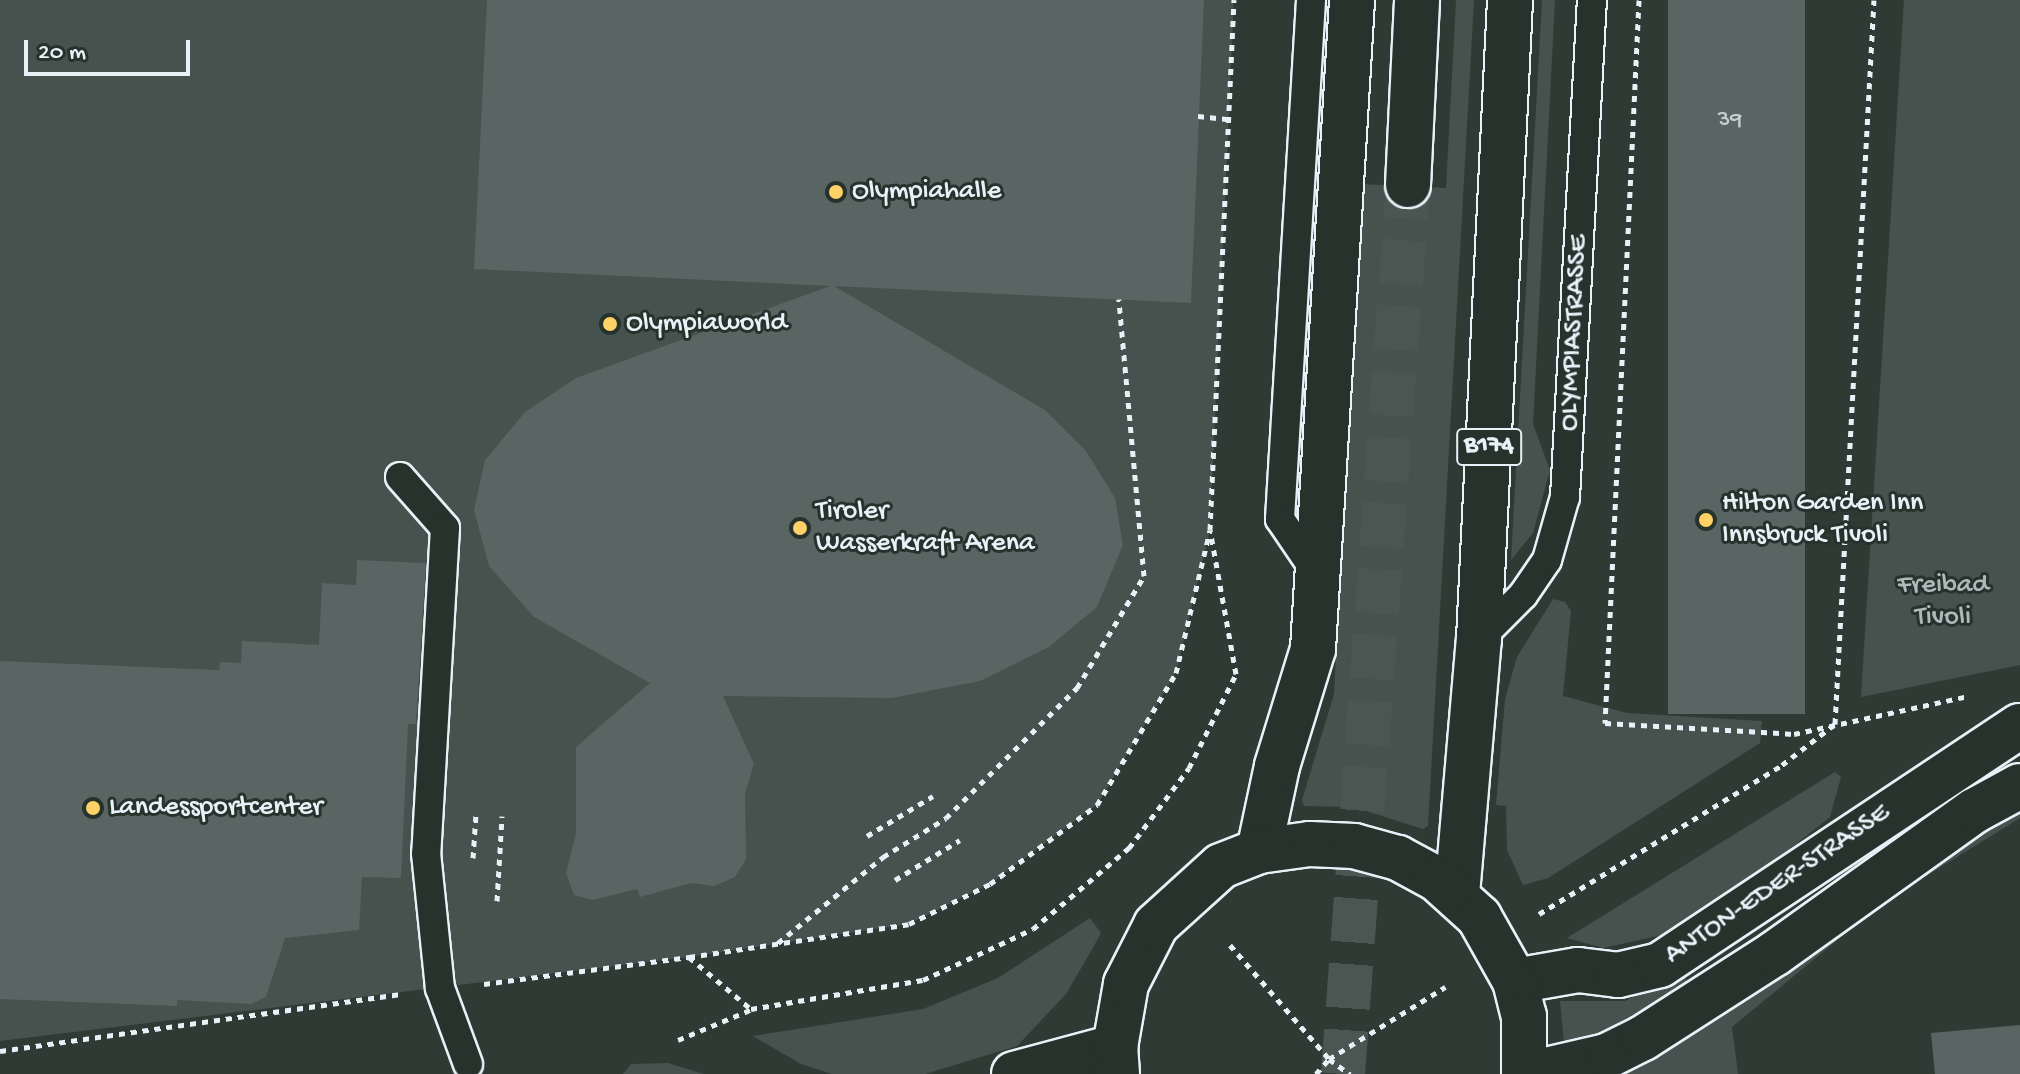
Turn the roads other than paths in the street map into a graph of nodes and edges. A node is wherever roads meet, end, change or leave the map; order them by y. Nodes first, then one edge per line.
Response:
1 (1311, 0) edge
2 (1352, 0) edge
3 (1417, 0) edge
4 (1510, 0) edge
5 (1592, 0) edge
6 (1408, 185) tunnel mouth
7 (400, 477) dead end
8 (1319, 577) junction
9 (1479, 639) junction
10 (2020, 726) edge
11 (2020, 786) edge
12 (1259, 851) junction
13 (1457, 894) junction
14 (1515, 981) junction
15 (1116, 1061) edge
16 (468, 1064) dead end
17 (1014, 1074) edge
18 (1527, 1074) edge

1 - 8 lane
2 - 8 main road
3 - 6 main road
4 - 9 main road, B174
5 - 9 lane, OLYMPIASTRASSE
7 - 16 lane
8 - 12 main road
9 - 13 main road, B174
10 - 14 main road, ANTON-EDER-STRASSE
11 - 18 main road, ANTON-EDER-STRASSE
12 - 13 main road
12 - 15 main road
13 - 14 main road
14 - 18 main road
15 - 17 main road

